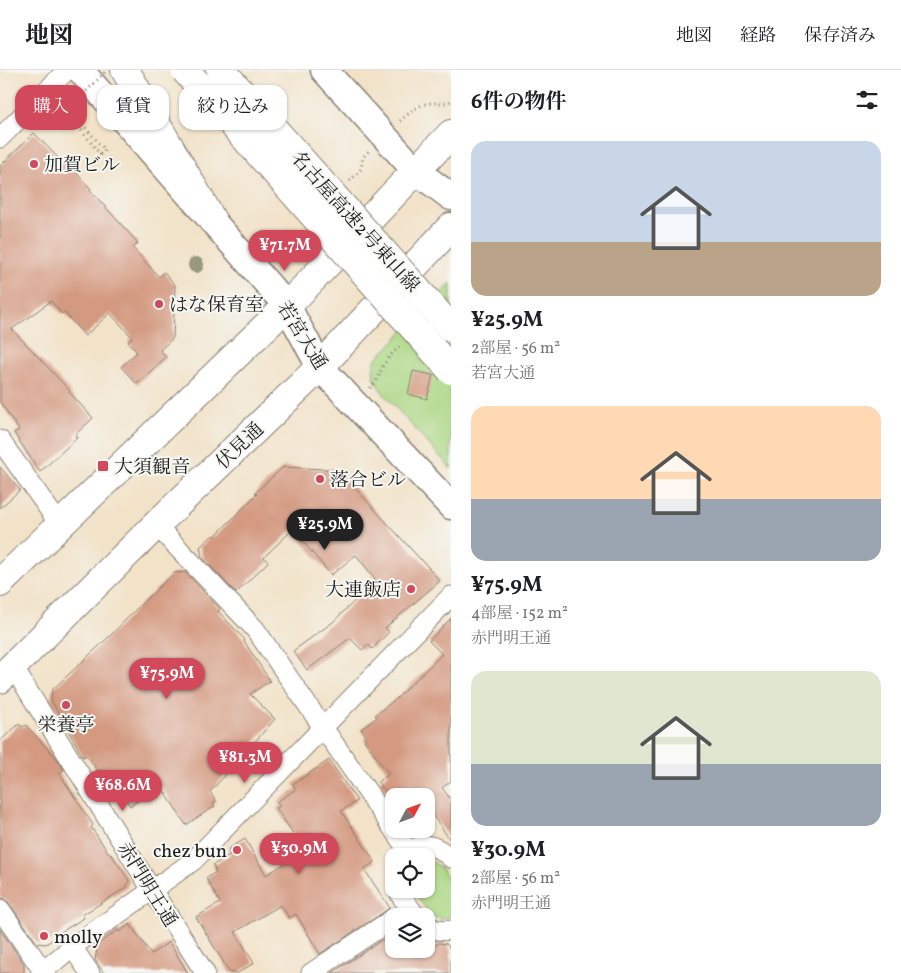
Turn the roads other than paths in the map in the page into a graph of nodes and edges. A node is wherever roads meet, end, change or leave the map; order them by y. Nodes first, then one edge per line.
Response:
1 (67, 70) edge
2 (80, 70) edge
3 (125, 70) edge
4 (185, 70) edge
5 (221, 70) edge
6 (324, 70) edge
7 (451, 134) edge
8 (0, 138) edge
9 (415, 170) junction
10 (451, 197) edge
11 (212, 220) junction
12 (451, 227) edge
13 (287, 306) junction
14 (451, 328) edge
15 (320, 367) junction
16 (451, 370) edge
17 (0, 440) edge
18 (451, 506) edge
19 (60, 525) junction
20 (156, 525) junction
21 (0, 584) edge
22 (451, 596) edge
23 (6, 673) edge
24 (323, 728) junction
25 (403, 848) edge
26 (416, 848) edge
27 (451, 858) edge
28 (152, 890) junction
29 (0, 909) edge
30 (385, 926) edge
31 (435, 930) edge
32 (451, 930) edge
33 (72, 947) junction
34 (42, 972) edge
35 (90, 973) edge
36 (205, 973) edge
37 (311, 973) edge

1 - 8 street
2 - 11 street, 若宮大通
3 - 11 highway
4 - 16 highway, 名古屋高速2号東山線, bridge
5 - 14 highway, 名古屋高速2号東山線, bridge
6 - 9 street
7 - 9 highway
9 - 10 street
9 - 13 highway
11 - 13 street, 若宮大通
12 - 15 highway, 伏見通
13 - 15 street, 若宮大通
13 - 19 highway
15 - 18 street, 若宮大通
15 - 20 highway, 伏見通
17 - 19 street
19 - 21 highway
20 - 23 highway, 伏見通
20 - 24 street
22 - 24 street
23 - 28 street, 赤門明王通
24 - 25 street
24 - 28 street
26 - 27 street
28 - 33 street
28 - 36 street, 赤門明王通
29 - 34 street
30 - 37 street
31 - 32 street
33 - 34 street
33 - 35 street

